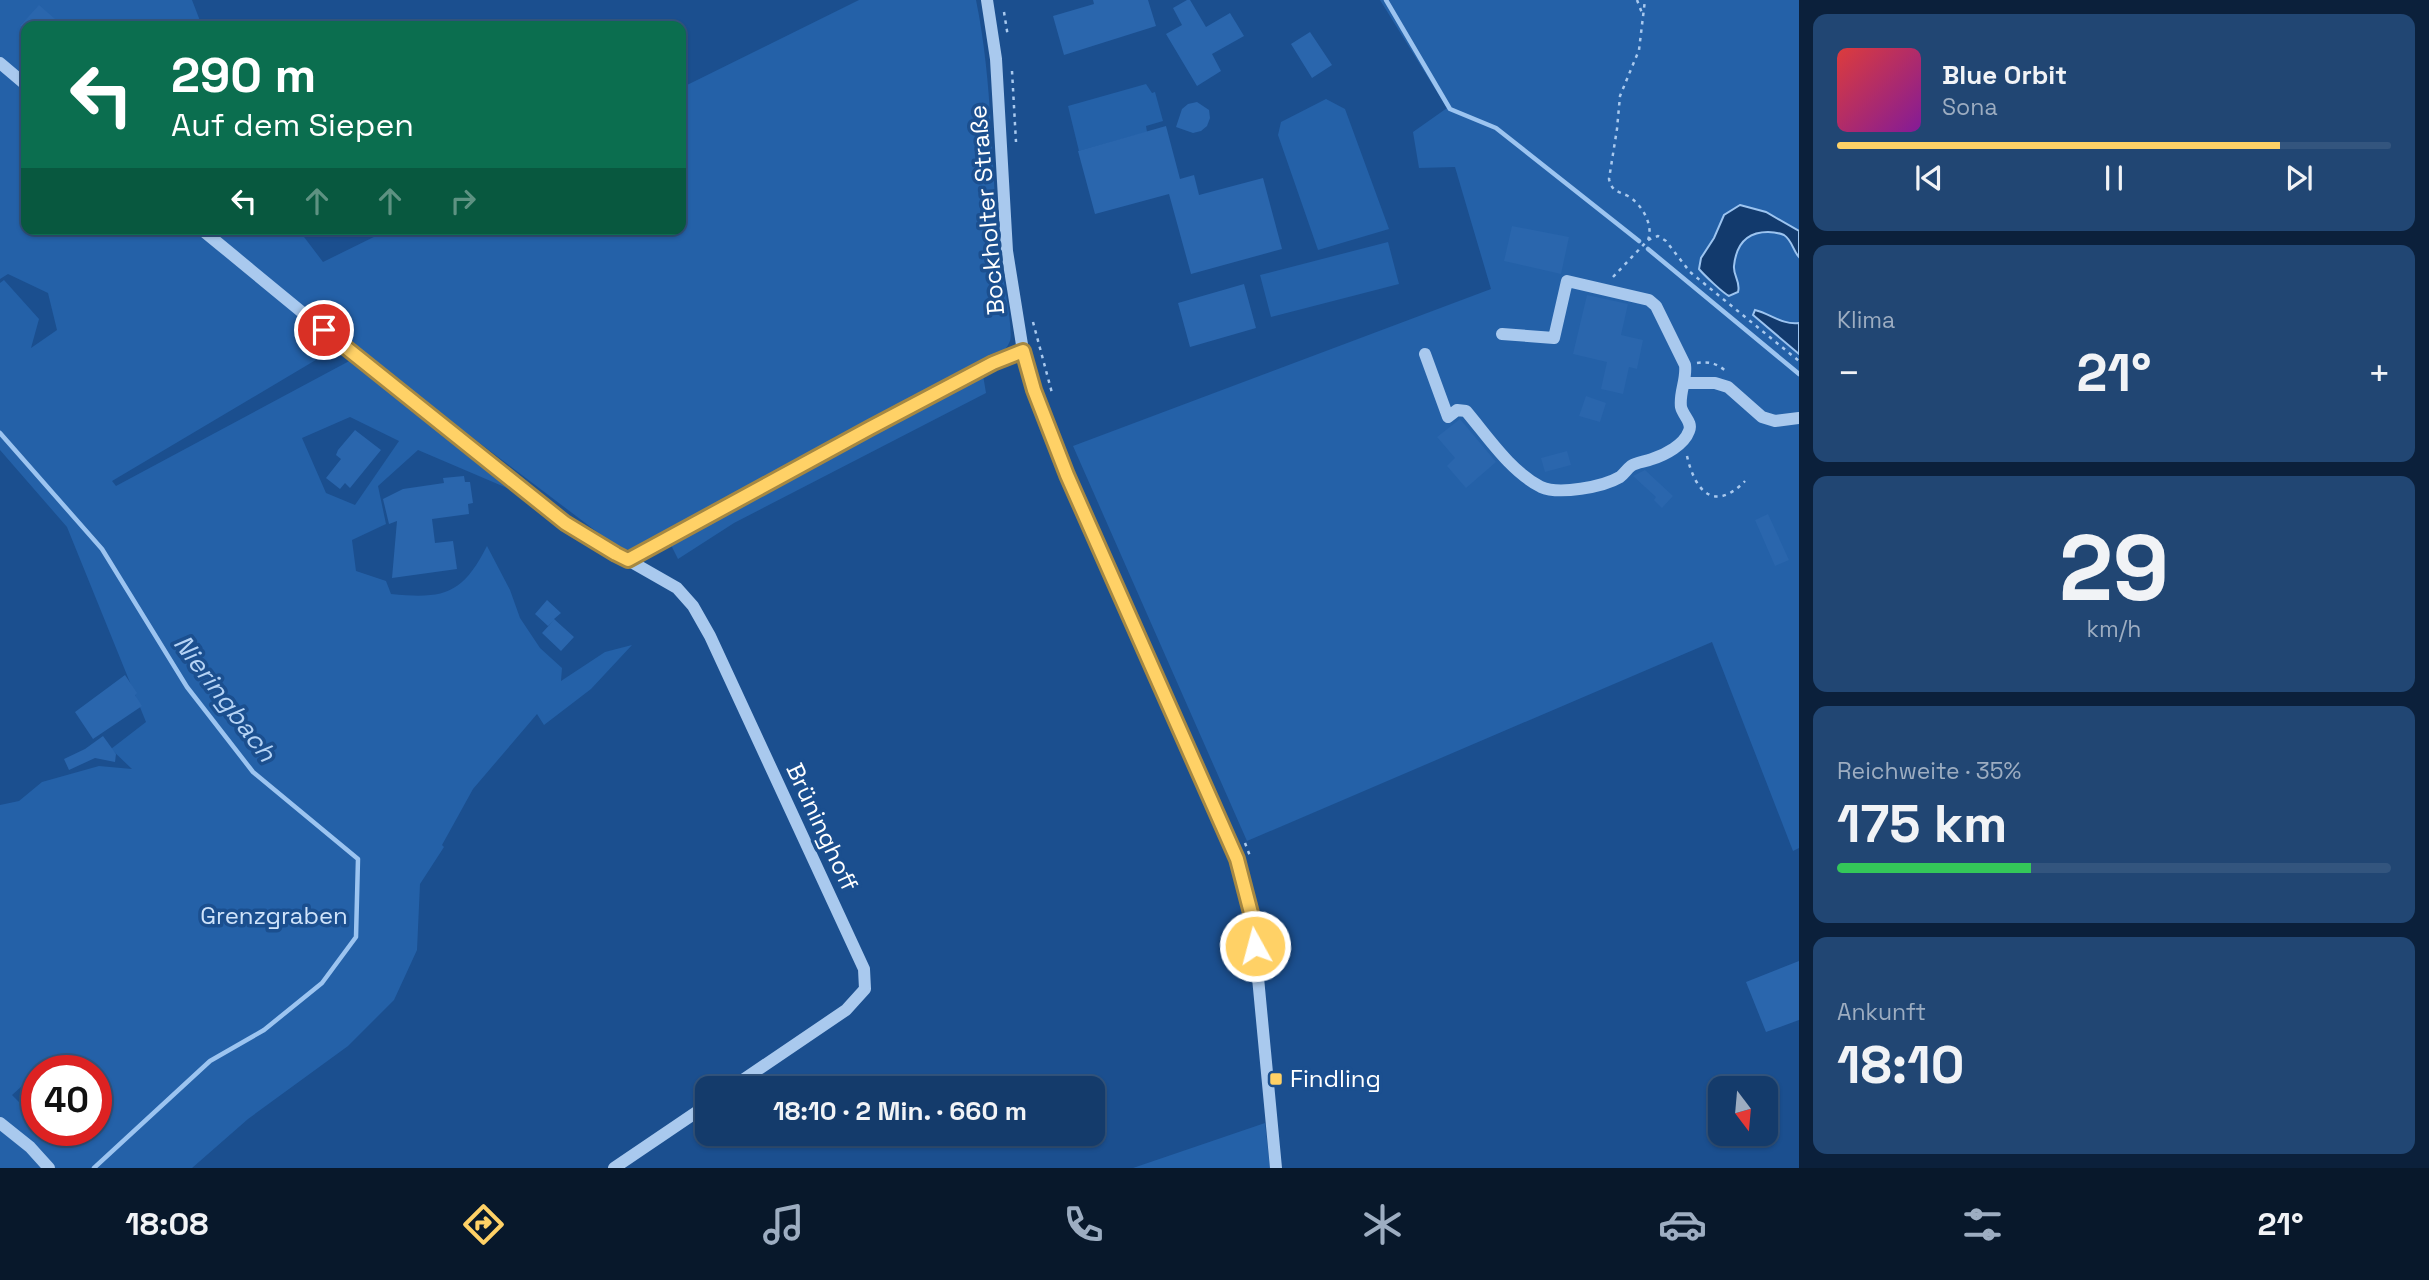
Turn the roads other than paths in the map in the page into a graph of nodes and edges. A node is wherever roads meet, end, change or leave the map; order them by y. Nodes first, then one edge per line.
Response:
1 (987, 0) edge
2 (0, 63) edge
3 (21, 81) edge
4 (208, 235) edge
5 (1502, 334) dead end
6 (1023, 351) junction
7 (1425, 354) dead end
8 (1685, 383) junction
9 (1799, 418) edge
10 (628, 560) junction
11 (749, 1076) edge
12 (695, 1113) edge
13 (0, 1123) edge
14 (49, 1168) edge
15 (614, 1168) edge
16 (1276, 1168) edge

1 - 6 street, Bockholter Straße
2 - 3 street
4 - 10 street, Brüninghoff
5 - 8 street
6 - 10 street
6 - 16 street, Bockholter Straße
7 - 8 street
8 - 9 street
10 - 11 street, Brüninghoff
12 - 15 street
13 - 14 street

